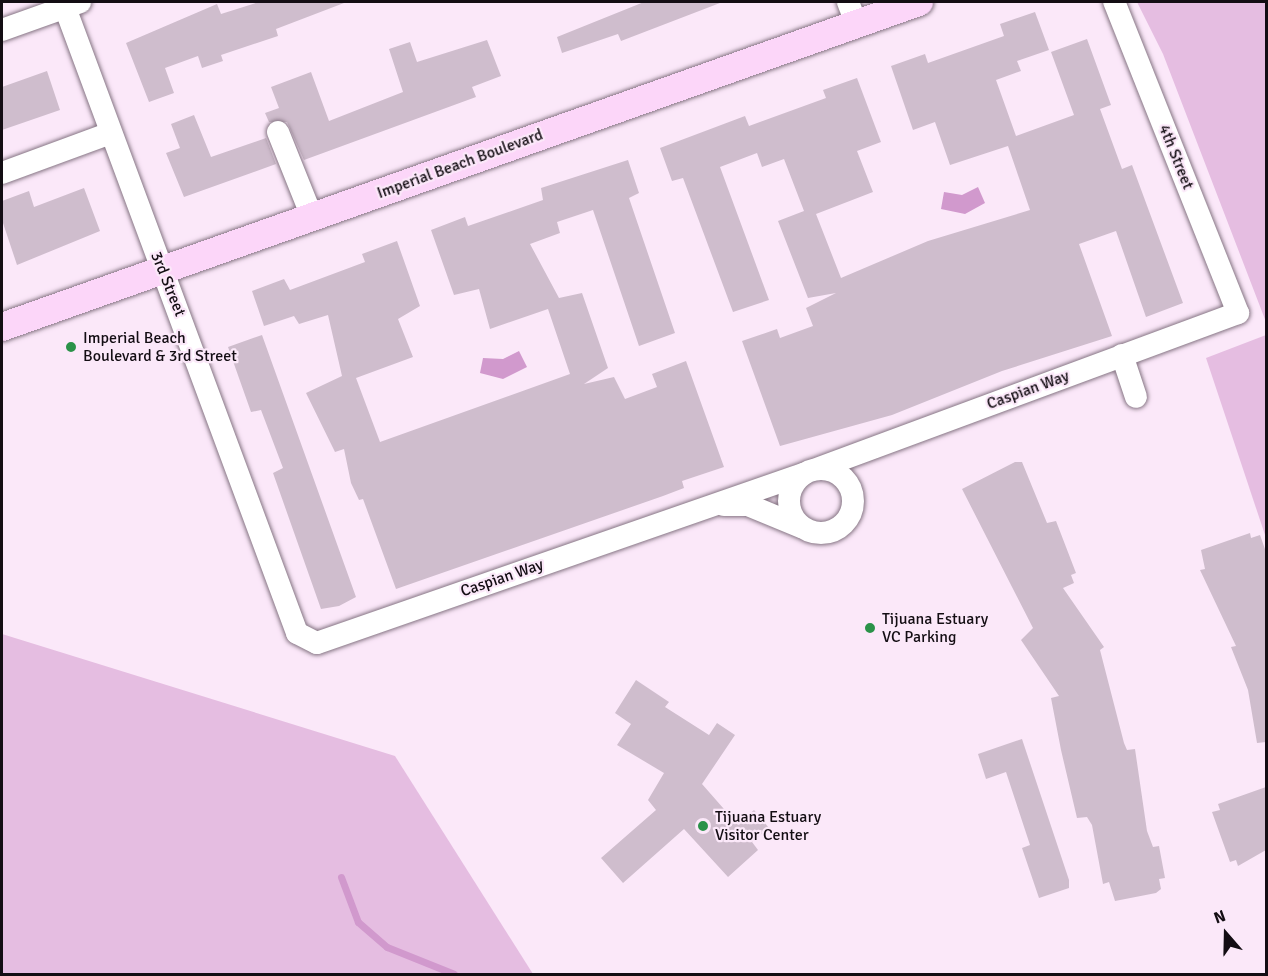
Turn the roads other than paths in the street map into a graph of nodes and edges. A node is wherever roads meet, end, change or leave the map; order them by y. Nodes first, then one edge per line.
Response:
1 (919, 2) edge
2 (1114, 2) edge
3 (69, 3) edge
4 (852, 12) edge
5 (2, 30) edge
6 (278, 132) dead end
7 (111, 133) junction
8 (2, 173) edge
9 (312, 217) junction
10 (162, 270) junction
11 (1238, 313) joint
12 (2, 327) edge
13 (1122, 355) junction
14 (1136, 397) dead end
15 (811, 471) junction
16 (708, 505) junction
17 (802, 527) junction
18 (297, 633) joint

1 - 4 main road, Imperial Beach Boulevard
2 - 11 street, 4th Street
3 - 5 street
3 - 7 street, 3rd Street
4 - 9 main road, Imperial Beach Boulevard
6 - 9 street
7 - 8 street
7 - 10 street, 3rd Street
9 - 10 main road, Imperial Beach Boulevard
10 - 12 main road, Imperial Beach Boulevard
10 - 18 street, 3rd Street
11 - 13 street, Caspian Way
13 - 14 street
13 - 15 street, Caspian Way
15 - 16 street, Caspian Way
15 - 17 street
15 - 17 street, Caspian Way
16 - 17 street, Caspian Way
16 - 18 street, Caspian Way

